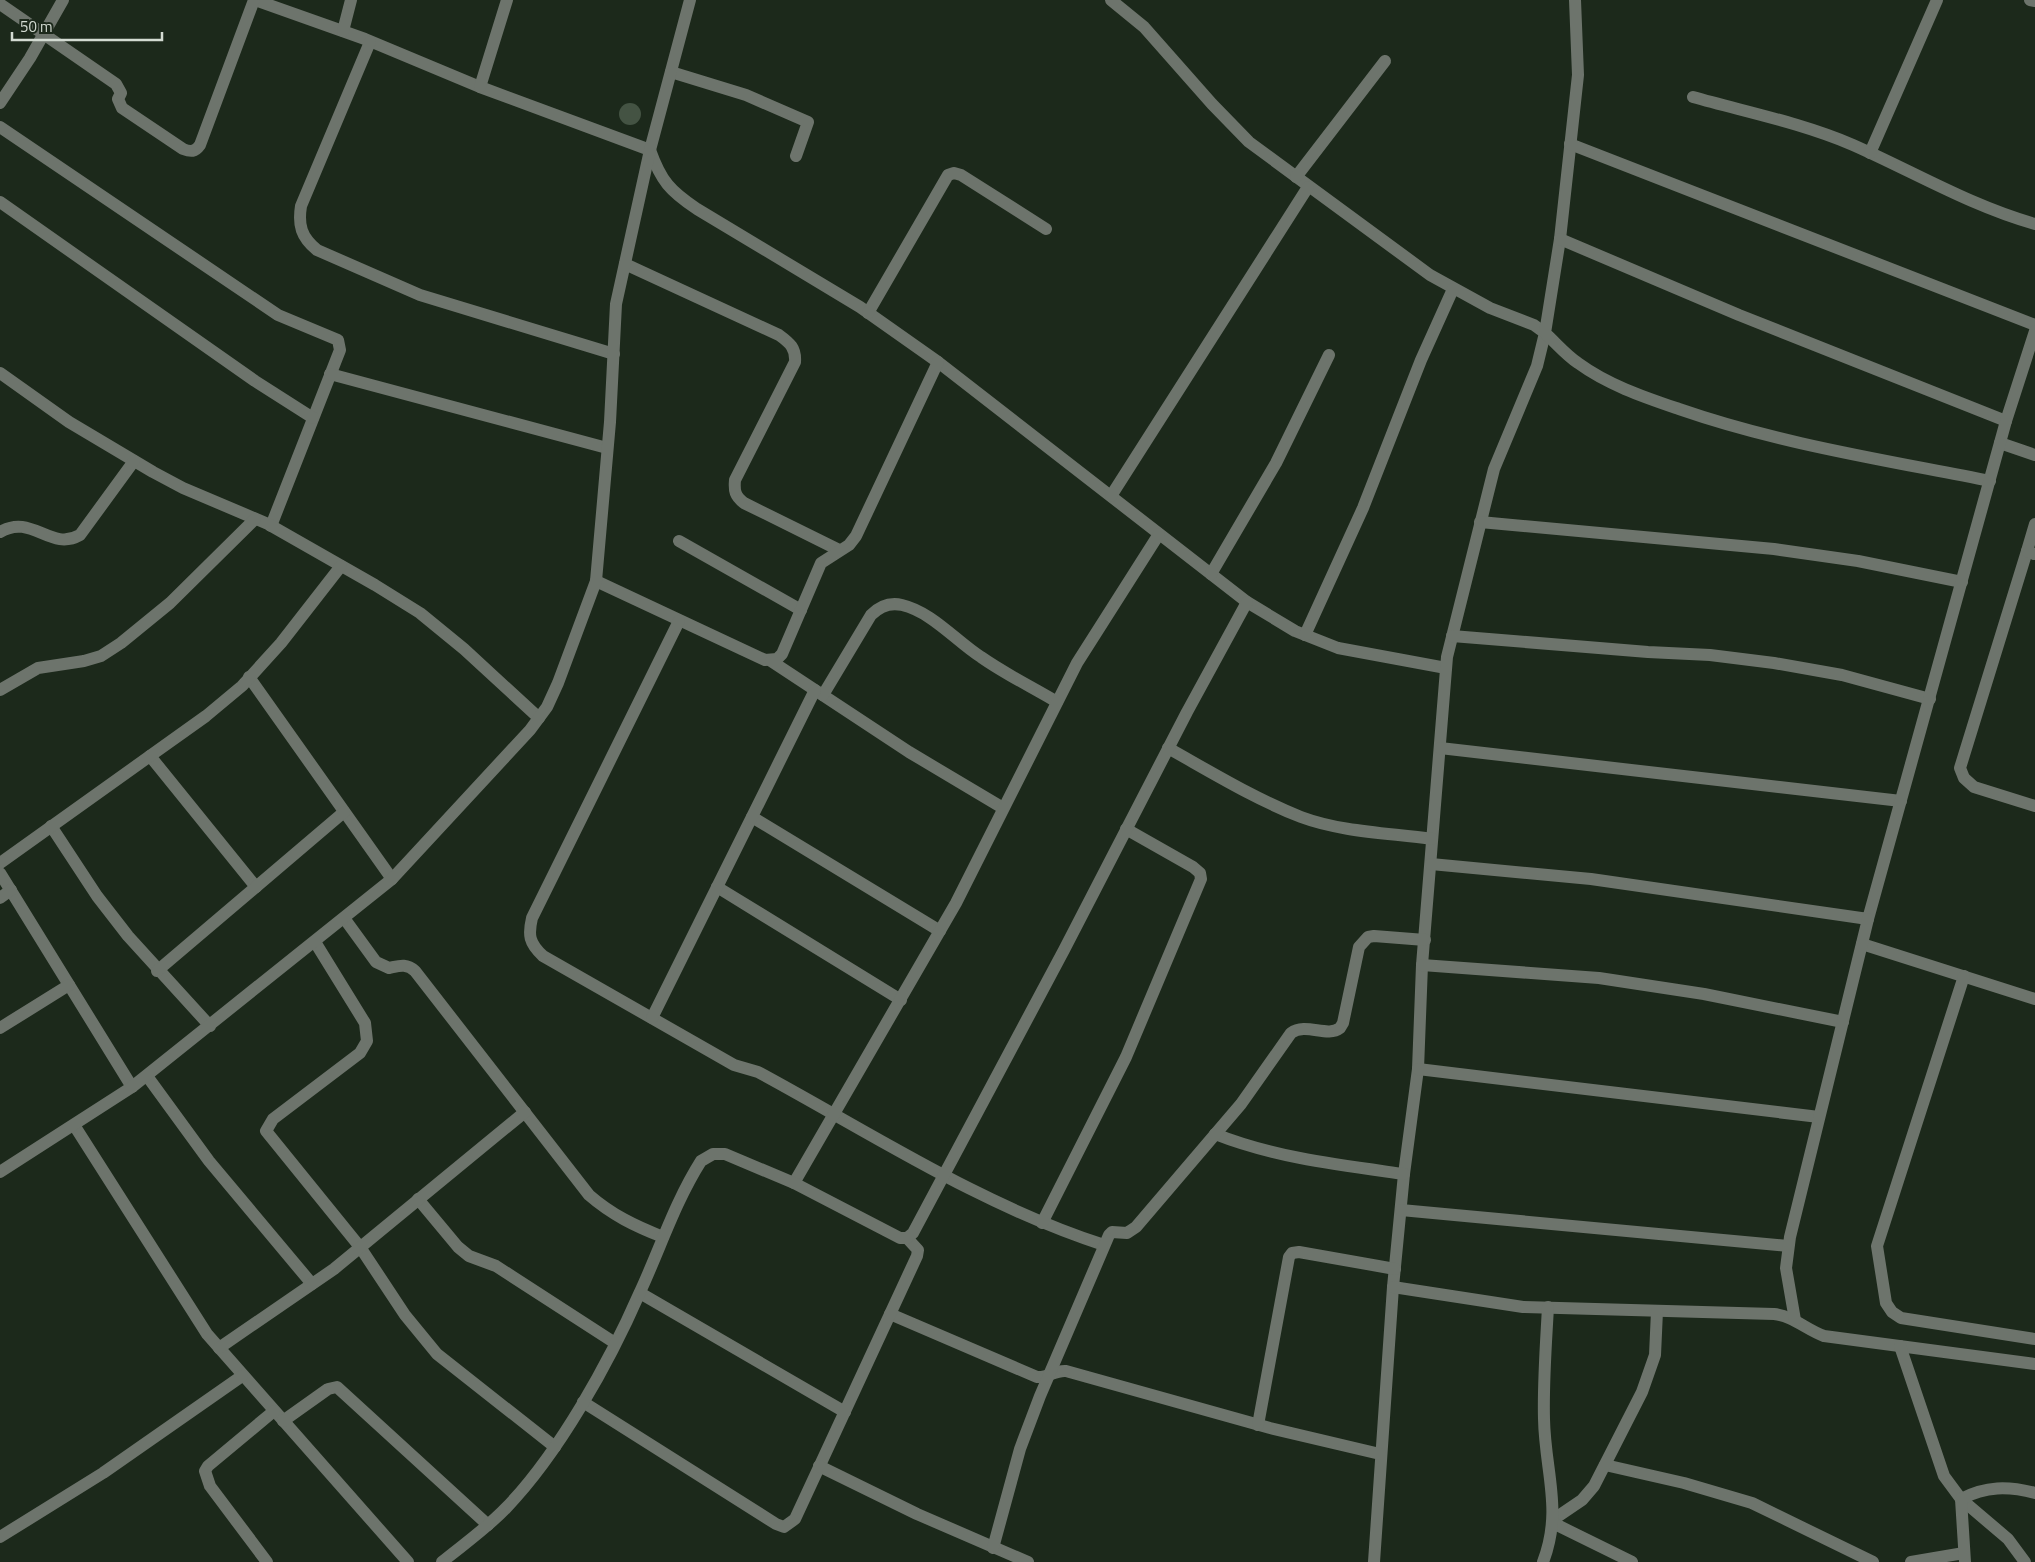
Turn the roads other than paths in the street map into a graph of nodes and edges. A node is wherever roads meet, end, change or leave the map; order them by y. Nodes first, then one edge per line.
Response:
1 (63, 0) edge
2 (255, 0) edge
3 (351, 0) edge
4 (507, 0) edge
5 (690, 0) edge
6 (1111, 0) edge
7 (1575, 0) edge
8 (1937, 0) edge
9 (2030, 0) edge
10 (2035, 1) edge
11 (0, 4) edge
12 (343, 32) junction
13 (44, 34) junction
14 (370, 42) junction
15 (1385, 61) dead end
16 (670, 72) junction
17 (480, 87) junction
18 (1693, 97) dead end
19 (0, 103) edge
20 (0, 127) edge
21 (1570, 144) junction
22 (650, 150) junction
23 (1870, 153) junction
24 (796, 156) dead end
25 (1296, 177) junction
26 (1308, 187) junction
27 (0, 202) edge
28 (2035, 224) edge
29 (1046, 229) dead end
30 (1560, 239) junction
31 (625, 264) junction
32 (1453, 289) junction
33 (868, 313) junction
34 (2035, 325) edge
35 (2035, 331) edge
36 (1545, 333) junction
37 (614, 354) junction
38 (1329, 355) dead end
39 (938, 362) junction
40 (0, 373) edge
41 (330, 374) junction
42 (313, 418) junction
43 (2006, 421) junction
44 (2000, 443) junction
45 (608, 448) junction
46 (2035, 455) edge
47 (134, 461) junction
48 (1990, 480) junction
49 (1111, 496) junction
50 (255, 519) junction
51 (1480, 522) junction
52 (2035, 524) edge
53 (271, 526) junction
54 (0, 532) edge
55 (1159, 534) junction
56 (679, 541) dead end
57 (839, 550) junction
58 (2031, 553) edge
59 (341, 566) junction
60 (1211, 574) junction
61 (596, 581) junction
62 (1962, 582) junction
63 (1247, 602) junction
64 (801, 610) junction
65 (679, 621) junction
66 (1305, 635) junction
67 (1452, 636) junction
68 (771, 661) junction
69 (1446, 668) junction
70 (249, 677) junction
71 (0, 690) edge
72 (819, 692) junction
73 (1930, 699) junction
74 (1057, 702) junction
75 (539, 718) junction
76 (1168, 748) junction
77 (1440, 748) junction
78 (150, 756) junction
79 (1901, 801) junction
80 (2035, 806) edge
81 (1004, 808) junction
82 (344, 812) junction
83 (752, 817) junction
84 (51, 826) junction
85 (1126, 829) junction
86 (1432, 840) junction
87 (0, 863) edge
88 (1431, 864) junction
89 (0, 873) edge
90 (392, 879) junction
91 (256, 887) junction
92 (717, 887) junction
93 (11, 890) junction
94 (0, 898) edge
95 (344, 918) junction
96 (1868, 918) junction
97 (940, 931) junction
98 (1425, 940) junction
99 (314, 942) junction
100 (1862, 944) junction
101 (1422, 965) junction
102 (158, 971) junction
103 (1964, 976) junction
104 (69, 985) junction
105 (2035, 999) edge
106 (901, 1000) junction
107 (652, 1018) junction
108 (1843, 1022) junction
109 (210, 1026) junction
110 (0, 1028) edge
111 (1418, 1069) junction
112 (147, 1076) junction
113 (132, 1087) junction
114 (525, 1112) junction
115 (835, 1113) junction
116 (1819, 1117) junction
117 (74, 1126) junction
118 (1215, 1134) junction
119 (0, 1172) edge
120 (1404, 1174) junction
121 (943, 1175) junction
122 (794, 1183) junction
123 (418, 1199) junction
124 (1400, 1210) junction
125 (1042, 1223) junction
126 (663, 1237) junction
127 (907, 1238) junction
128 (1104, 1245) junction
129 (1788, 1246) junction
130 (360, 1248) junction
131 (1395, 1269) junction
132 (312, 1284) junction
133 (1394, 1287) junction
134 (640, 1293) junction
135 (1548, 1308) junction
136 (1657, 1310) junction
137 (890, 1314) junction
138 (1794, 1320) junction
139 (2035, 1339) edge
140 (615, 1343) junction
141 (1900, 1346) junction
142 (219, 1348) junction
143 (2035, 1364) edge
144 (1049, 1375) junction
145 (242, 1376) junction
146 (583, 1402) junction
147 (845, 1412) junction
148 (278, 1416) junction
149 (1258, 1425) junction
150 (555, 1447) junction
151 (1380, 1454) junction
152 (1605, 1465) junction
153 (820, 1466) junction
154 (2035, 1493) edge
155 (1961, 1499) junction
156 (1554, 1521) junction
157 (488, 1525) junction
158 (0, 1537) edge
159 (993, 1548) junction
160 (1964, 1558) edge
161 (267, 1562) edge
162 (408, 1562) edge
163 (442, 1562) edge
164 (1028, 1562) edge
165 (1374, 1562) edge
166 (1543, 1562) edge
167 (1632, 1562) edge
168 (1873, 1562) edge
169 (1911, 1562) edge
170 (2025, 1562) edge

1 - 13 street
2 - 12 street
2 - 13 street
3 - 12 street
4 - 17 street
5 - 16 street
6 - 25 street
7 - 21 street
8 - 23 street
9 - 10 street
11 - 13 street
12 - 14 street
13 - 19 street
14 - 17 street
14 - 37 street
15 - 25 street
16 - 22 street
16 - 24 street
17 - 22 street
18 - 23 street
20 - 41 street
21 - 30 street
21 - 34 street
22 - 31 street
22 - 33 street
23 - 28 street
25 - 26 street
26 - 32 street
26 - 49 street
27 - 42 street
29 - 33 street
30 - 36 street
30 - 43 street
31 - 37 street
31 - 57 street
32 - 36 street
32 - 66 street
33 - 39 street
35 - 43 street
36 - 48 street
36 - 51 street
37 - 45 street
38 - 60 street
39 - 49 street
39 - 57 street
40 - 47 street
41 - 42 street
41 - 45 street
42 - 53 street
43 - 44 street
44 - 46 street
44 - 48 street
45 - 61 street
47 - 50 street
47 - 54 street
48 - 62 street
49 - 55 street
50 - 53 street
50 - 71 street
51 - 62 street
51 - 67 street
52 - 58 street
53 - 59 street
55 - 60 street
55 - 74 street
56 - 64 street
57 - 64 street
58 - 80 street
59 - 70 street
59 - 75 street
60 - 63 street
61 - 65 street
61 - 75 street
62 - 73 street
63 - 66 street
63 - 76 street
64 - 68 street
65 - 68 street
65 - 107 street
66 - 69 street
67 - 69 street
67 - 73 street
68 - 72 street
69 - 77 street
70 - 78 street
70 - 82 street
72 - 74 street
72 - 81 street
72 - 83 street
73 - 79 street
74 - 81 street
75 - 90 street
76 - 85 street
76 - 86 street
77 - 79 street
77 - 86 street
78 - 84 street
78 - 91 street
79 - 96 street
81 - 97 street
82 - 90 street
82 - 91 street
83 - 92 street
83 - 97 street
84 - 87 street
84 - 102 street
85 - 121 street
85 - 125 street
86 - 88 street
88 - 96 street
88 - 98 street
89 - 93 street
90 - 95 street
91 - 102 street
92 - 106 street
92 - 107 street
93 - 94 street
93 - 104 street
95 - 99 street
95 - 114 street
96 - 100 street
97 - 106 street
98 - 101 street
98 - 118 street
99 - 109 street
99 - 130 street
100 - 103 street
100 - 108 street
101 - 108 street
101 - 111 street
102 - 109 street
103 - 105 street
103 - 139 street
104 - 110 street
104 - 113 street
106 - 115 street
107 - 115 street
108 - 116 street
109 - 112 street
111 - 116 street
111 - 120 street
112 - 113 street
112 - 132 street
113 - 117 street
114 - 123 street
114 - 126 street
115 - 121 street
115 - 122 street
116 - 129 street
117 - 119 street
117 - 142 street
118 - 120 street
118 - 128 street
120 - 124 street
121 - 125 street
121 - 127 street
122 - 126 street
122 - 127 street
123 - 130 street
123 - 140 street
124 - 129 street
124 - 131 street
125 - 128 street
126 - 134 street
127 - 137 street
128 - 144 street
129 - 138 street
130 - 132 street
130 - 150 street
131 - 133 street
131 - 149 street
132 - 142 street
133 - 135 street
133 - 151 street
134 - 140 street
134 - 147 street
135 - 136 street
135 - 156 street
136 - 138 street
136 - 152 street
137 - 144 street
137 - 147 street
138 - 141 street
140 - 146 street
141 - 143 street
141 - 155 street
142 - 145 street
144 - 149 street
144 - 159 street
145 - 148 street
145 - 158 street
146 - 150 street
146 - 153 street
147 - 153 street
148 - 157 street
148 - 161 street
148 - 162 street
149 - 151 street
150 - 157 street
151 - 165 street
152 - 156 street
152 - 168 street
153 - 159 street
154 - 155 street
155 - 160 street
155 - 170 street
156 - 166 street
156 - 167 street
157 - 163 street
159 - 164 street
160 - 169 street

